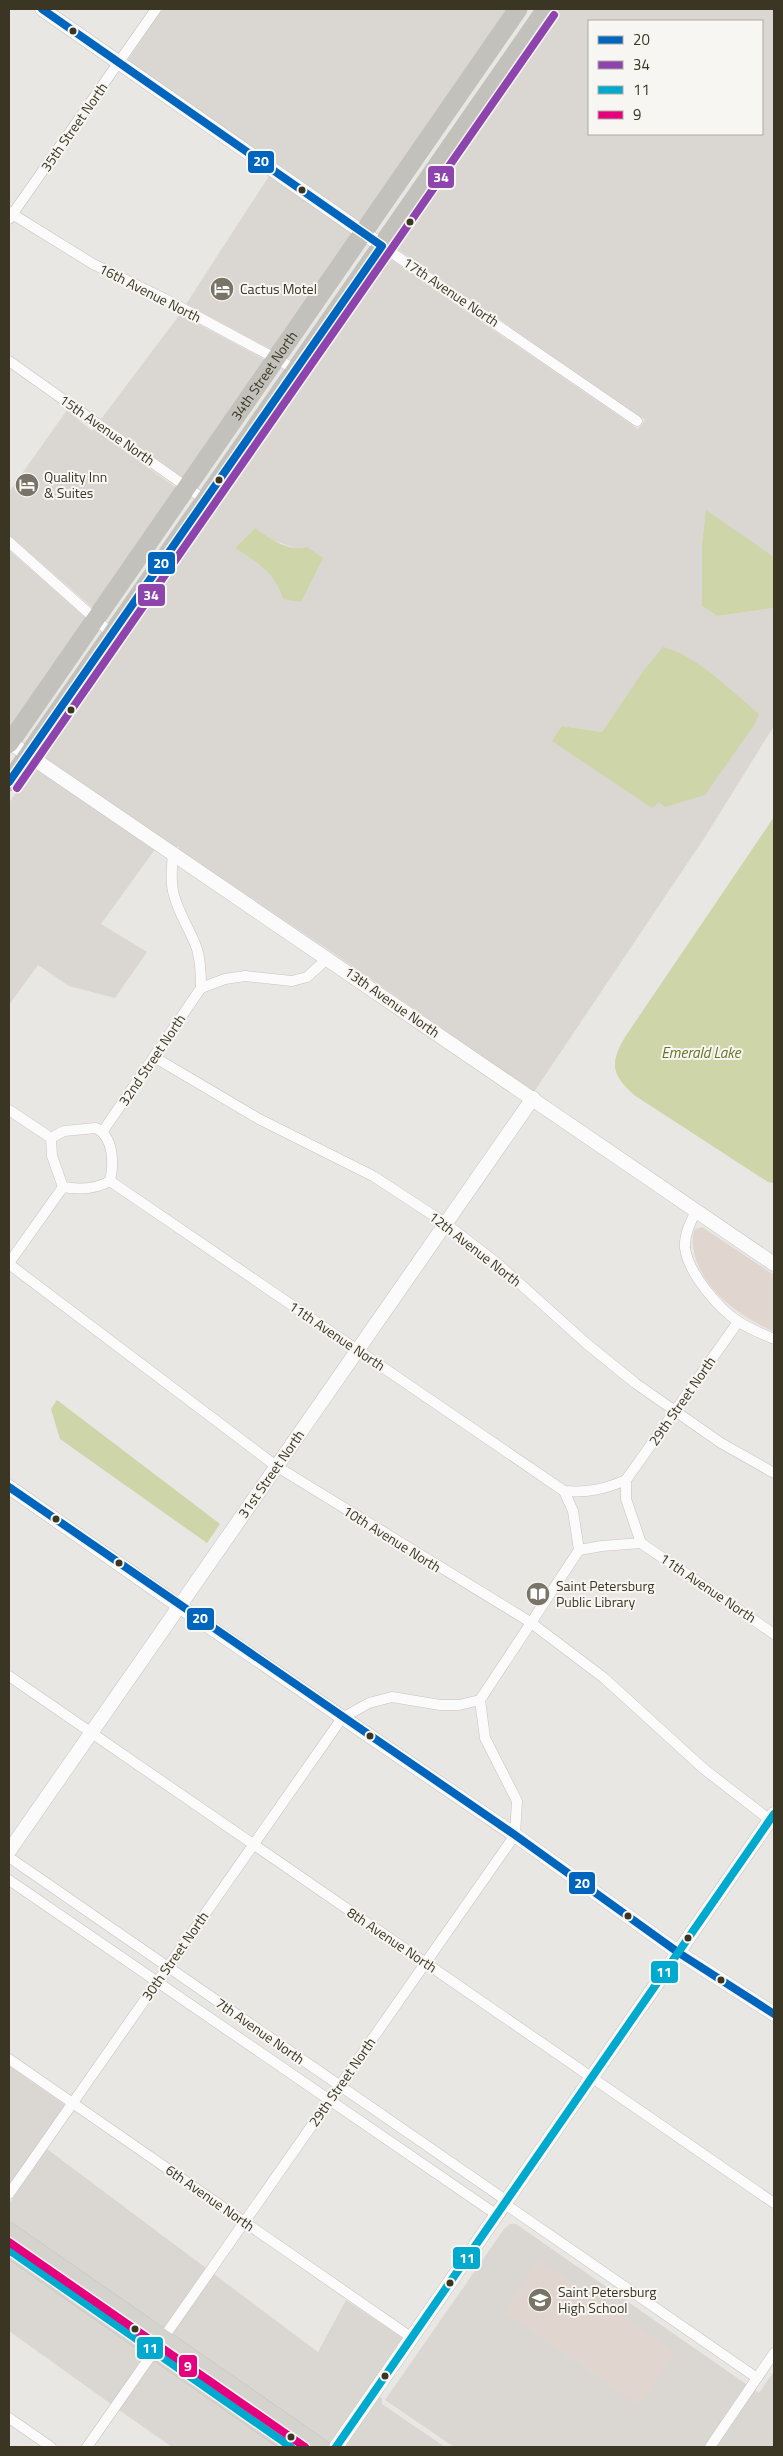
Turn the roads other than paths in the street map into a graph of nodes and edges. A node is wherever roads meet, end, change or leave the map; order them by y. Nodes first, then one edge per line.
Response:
1 (42, 9) edge
2 (156, 9) edge
3 (518, 9) edge
4 (546, 9) edge
5 (119, 62) junction
6 (10, 215) edge
7 (363, 232) junction
8 (382, 246) junction
9 (276, 359) junction
10 (9, 361) edge
11 (295, 369) junction
12 (637, 421) dead end
13 (187, 488) junction
14 (205, 500) junction
15 (9, 542) edge
16 (96, 619) junction
17 (112, 634) junction
18 (9, 743) edge
19 (28, 754) junction
20 (9, 782) edge
21 (173, 853) junction
22 (328, 958) junction
23 (201, 988) junction
24 (154, 1057) junction
25 (532, 1098) junction
26 (9, 1110) edge
27 (103, 1132) junction
28 (50, 1138) junction
29 (110, 1181) junction
30 (63, 1187) junction
31 (696, 1212) junction
32 (446, 1223) junction
33 (9, 1264) edge
34 (774, 1264) edge
35 (738, 1322) junction
36 (774, 1339) edge
37 (357, 1350) junction
38 (675, 1412) junction
39 (276, 1466) junction
40 (774, 1473) edge
41 (626, 1480) junction
42 (9, 1487) edge
43 (564, 1491) junction
44 (642, 1543) junction
45 (580, 1550) junction
46 (179, 1606) junction
47 (530, 1622) junction
48 (774, 1634) edge
49 (9, 1676) edge
50 (480, 1700) junction
51 (342, 1718) junction
52 (90, 1732) junction
53 (772, 1817) edge
54 (515, 1835) junction
55 (253, 1845) junction
56 (10, 1858) edge
57 (9, 1880) edge
58 (679, 1953) junction
59 (425, 1963) junction
60 (168, 1968) junction
61 (158, 1982) junction
62 (774, 2014) edge
63 (9, 2059) edge
64 (592, 2078) junction
65 (340, 2086) junction
66 (329, 2100) junction
67 (72, 2103) junction
68 (9, 2194) edge
69 (774, 2204) edge
70 (503, 2207) junction
71 (244, 2222) junction
72 (9, 2230) edge
73 (9, 2250) edge
74 (164, 2338) junction
75 (412, 2338) junction
76 (154, 2351) junction
77 (774, 2352) edge
78 (756, 2378) junction
79 (9, 2418) edge
80 (50, 2447) edge
81 (87, 2447) edge
82 (291, 2447) edge
83 (322, 2447) edge
84 (336, 2447) edge
85 (710, 2447) edge

1 - 5 street, 17th Avenue North
2 - 5 street, 35th Street North
3 - 7 highway, 34th Street North
4 - 8 highway, 34th Street North
5 - 6 street, 35th Street North
5 - 7 street, 17th Avenue North
6 - 9 street, 16th Avenue North
7 - 8 street, 17th Avenue North
7 - 9 highway, 34th Street North
8 - 11 highway, 34th Street North
8 - 12 street, 17th Avenue North
9 - 11 street, 16th Avenue North
9 - 13 highway, 34th Street North
10 - 13 street, 15th Avenue North
11 - 14 highway, 34th Street North
13 - 14 street, 15th Avenue North
13 - 16 highway, 34th Street North
14 - 17 highway, 34th Street North
15 - 16 street
16 - 17 street
16 - 18 highway, 34th Street North
17 - 19 highway, 34th Street North
18 - 19 street, 13th Avenue North
19 - 20 highway, 34th Street North
19 - 21 street, 13th Avenue North
21 - 22 street, 13th Avenue North
21 - 23 street
22 - 23 street
22 - 25 street, 13th Avenue North
23 - 24 street, 32nd Street North
24 - 27 street, 32nd Street North
24 - 32 street, 12th Avenue North
25 - 31 street, 13th Avenue North
25 - 32 street, 31st Street North
26 - 28 street
27 - 28 street
27 - 29 street
28 - 30 street
29 - 30 street
29 - 37 street, 11th Avenue North
30 - 33 street
31 - 34 street, 13th Avenue North
31 - 35 street
32 - 37 street, 31st Street North
32 - 38 street, 12th Avenue North
33 - 39 street, 10th Avenue North
35 - 36 street
35 - 38 street, 29th Street North
37 - 39 street, 31st Street North
37 - 43 street, 11th Avenue North
38 - 40 street, 12th Avenue North
38 - 41 street, 29th Street North
39 - 46 street, 31st Street North
39 - 47 street, 10th Avenue North
41 - 43 street
41 - 44 street
42 - 46 street
43 - 45 street
44 - 45 street
44 - 48 street, 11th Avenue North
45 - 47 street
46 - 51 street
46 - 52 street, 31st Street North
47 - 50 street
47 - 53 street, 10th Avenue North
49 - 52 street, 8th Avenue North
50 - 51 street
50 - 54 street
51 - 54 street
51 - 55 street, 30th Street North
52 - 55 street, 8th Avenue North
52 - 56 street, 31st Street North
53 - 58 street
54 - 58 street
54 - 59 street, 29th Street North
55 - 59 street, 8th Avenue North
55 - 60 street, 30th Street North
56 - 60 street, 7th Avenue North
57 - 61 street, 7th Avenue North
58 - 62 street
58 - 64 street
59 - 64 street, 8th Avenue North
59 - 65 street, 29th Street North
60 - 61 street, 30th Street North
60 - 65 street, 7th Avenue North
61 - 66 street, 7th Avenue North
61 - 67 street, 30th Street North
63 - 67 street, 6th Avenue North
64 - 69 street, 8th Avenue North
64 - 70 street
65 - 66 street, 29th Street North
65 - 70 street, 7th Avenue North
66 - 70 street, 7th Avenue North
66 - 71 street, 29th Street North
67 - 68 street, 30th Street North
67 - 71 street, 6th Avenue North
70 - 75 street
70 - 78 street, 7th Avenue North
71 - 74 street, 29th Street North
71 - 75 street, 6th Avenue North
72 - 74 main road
73 - 76 main road
74 - 76 street, 29th Street North
74 - 83 main road
75 - 84 street
76 - 81 street, 29th Street North
76 - 82 main road
77 - 78 street
78 - 85 street
79 - 80 street

